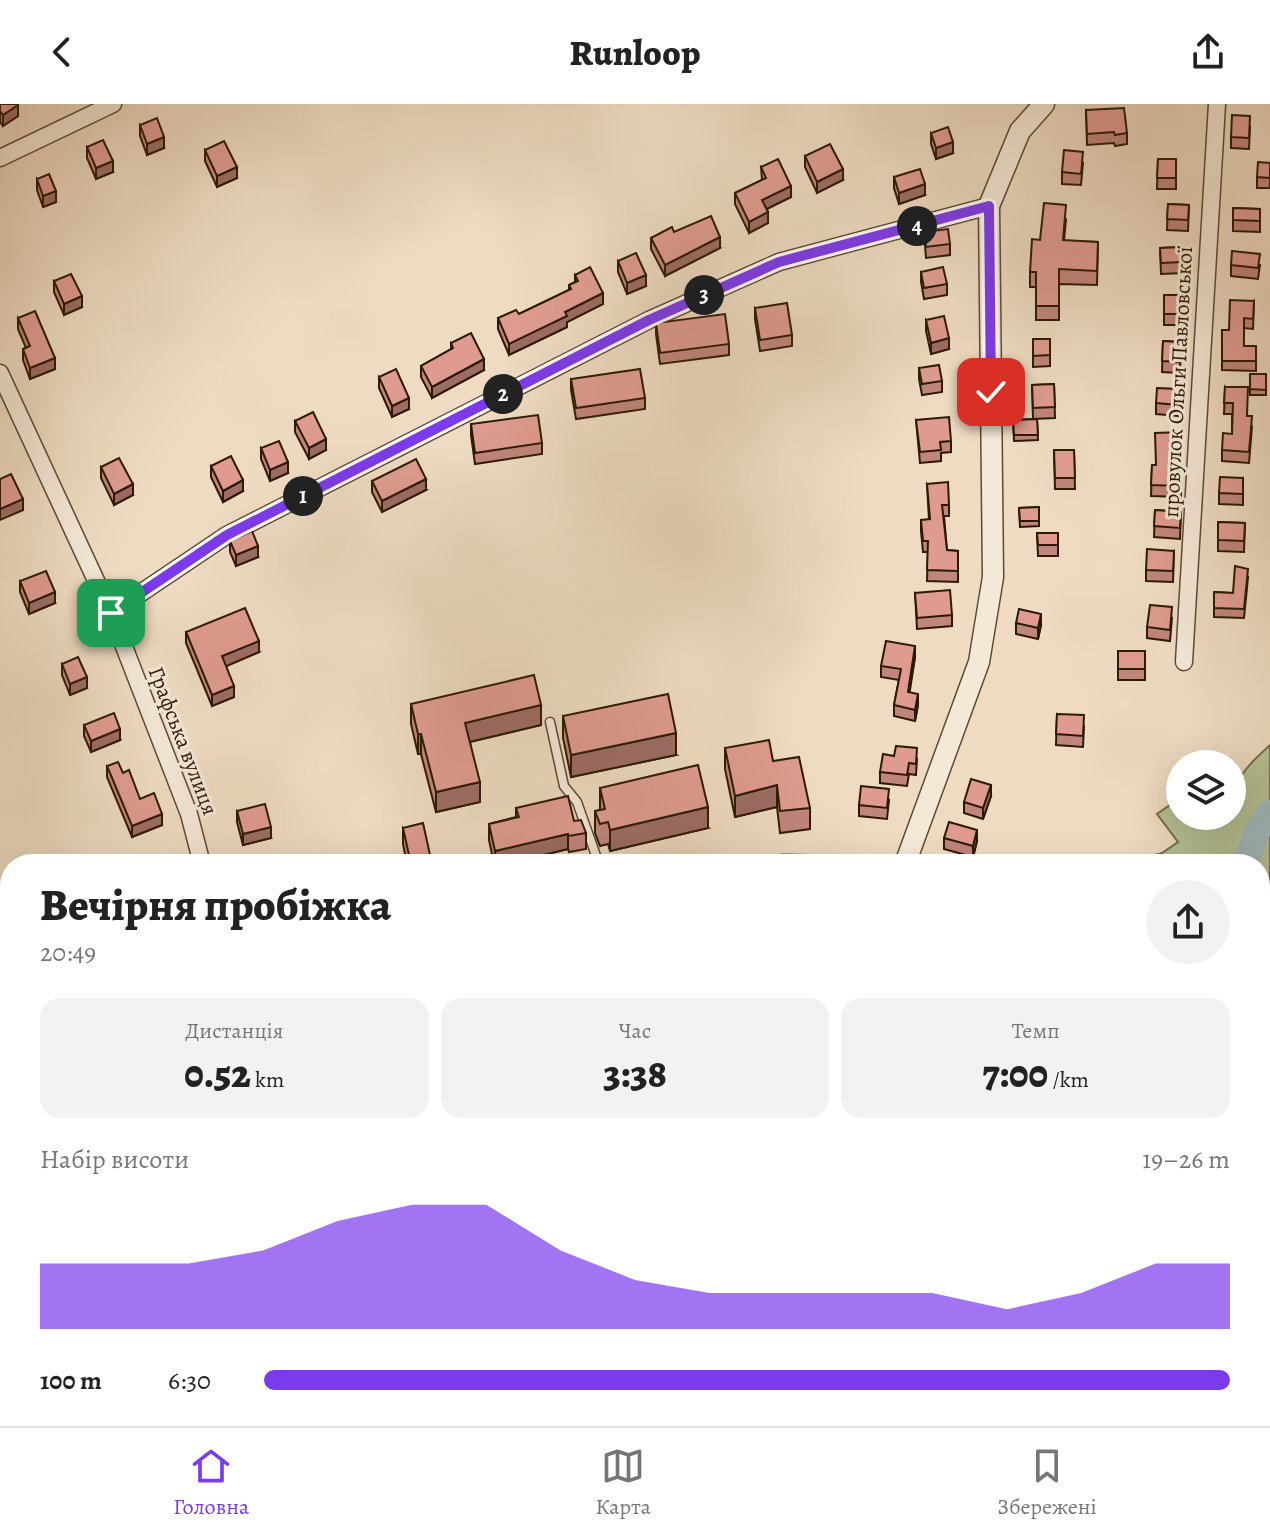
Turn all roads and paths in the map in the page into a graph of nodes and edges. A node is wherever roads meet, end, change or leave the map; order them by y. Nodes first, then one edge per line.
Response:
1 (113, 104) edge
2 (1044, 104) edge
3 (1217, 104) edge
4 (0, 158) edge
5 (989, 206) junction
6 (0, 373) edge
7 (111, 613) junction
8 (1184, 662) dead end
9 (550, 722) dead end
10 (199, 854) edge
11 (595, 854) edge
12 (909, 854) edge

1 - 4 street
2 - 5 street
3 - 8 street, провулок Ольги Павловської
5 - 7 street
5 - 12 street
6 - 7 street, Графська вулиця
7 - 10 street, Графська вулиця
9 - 11 lane

